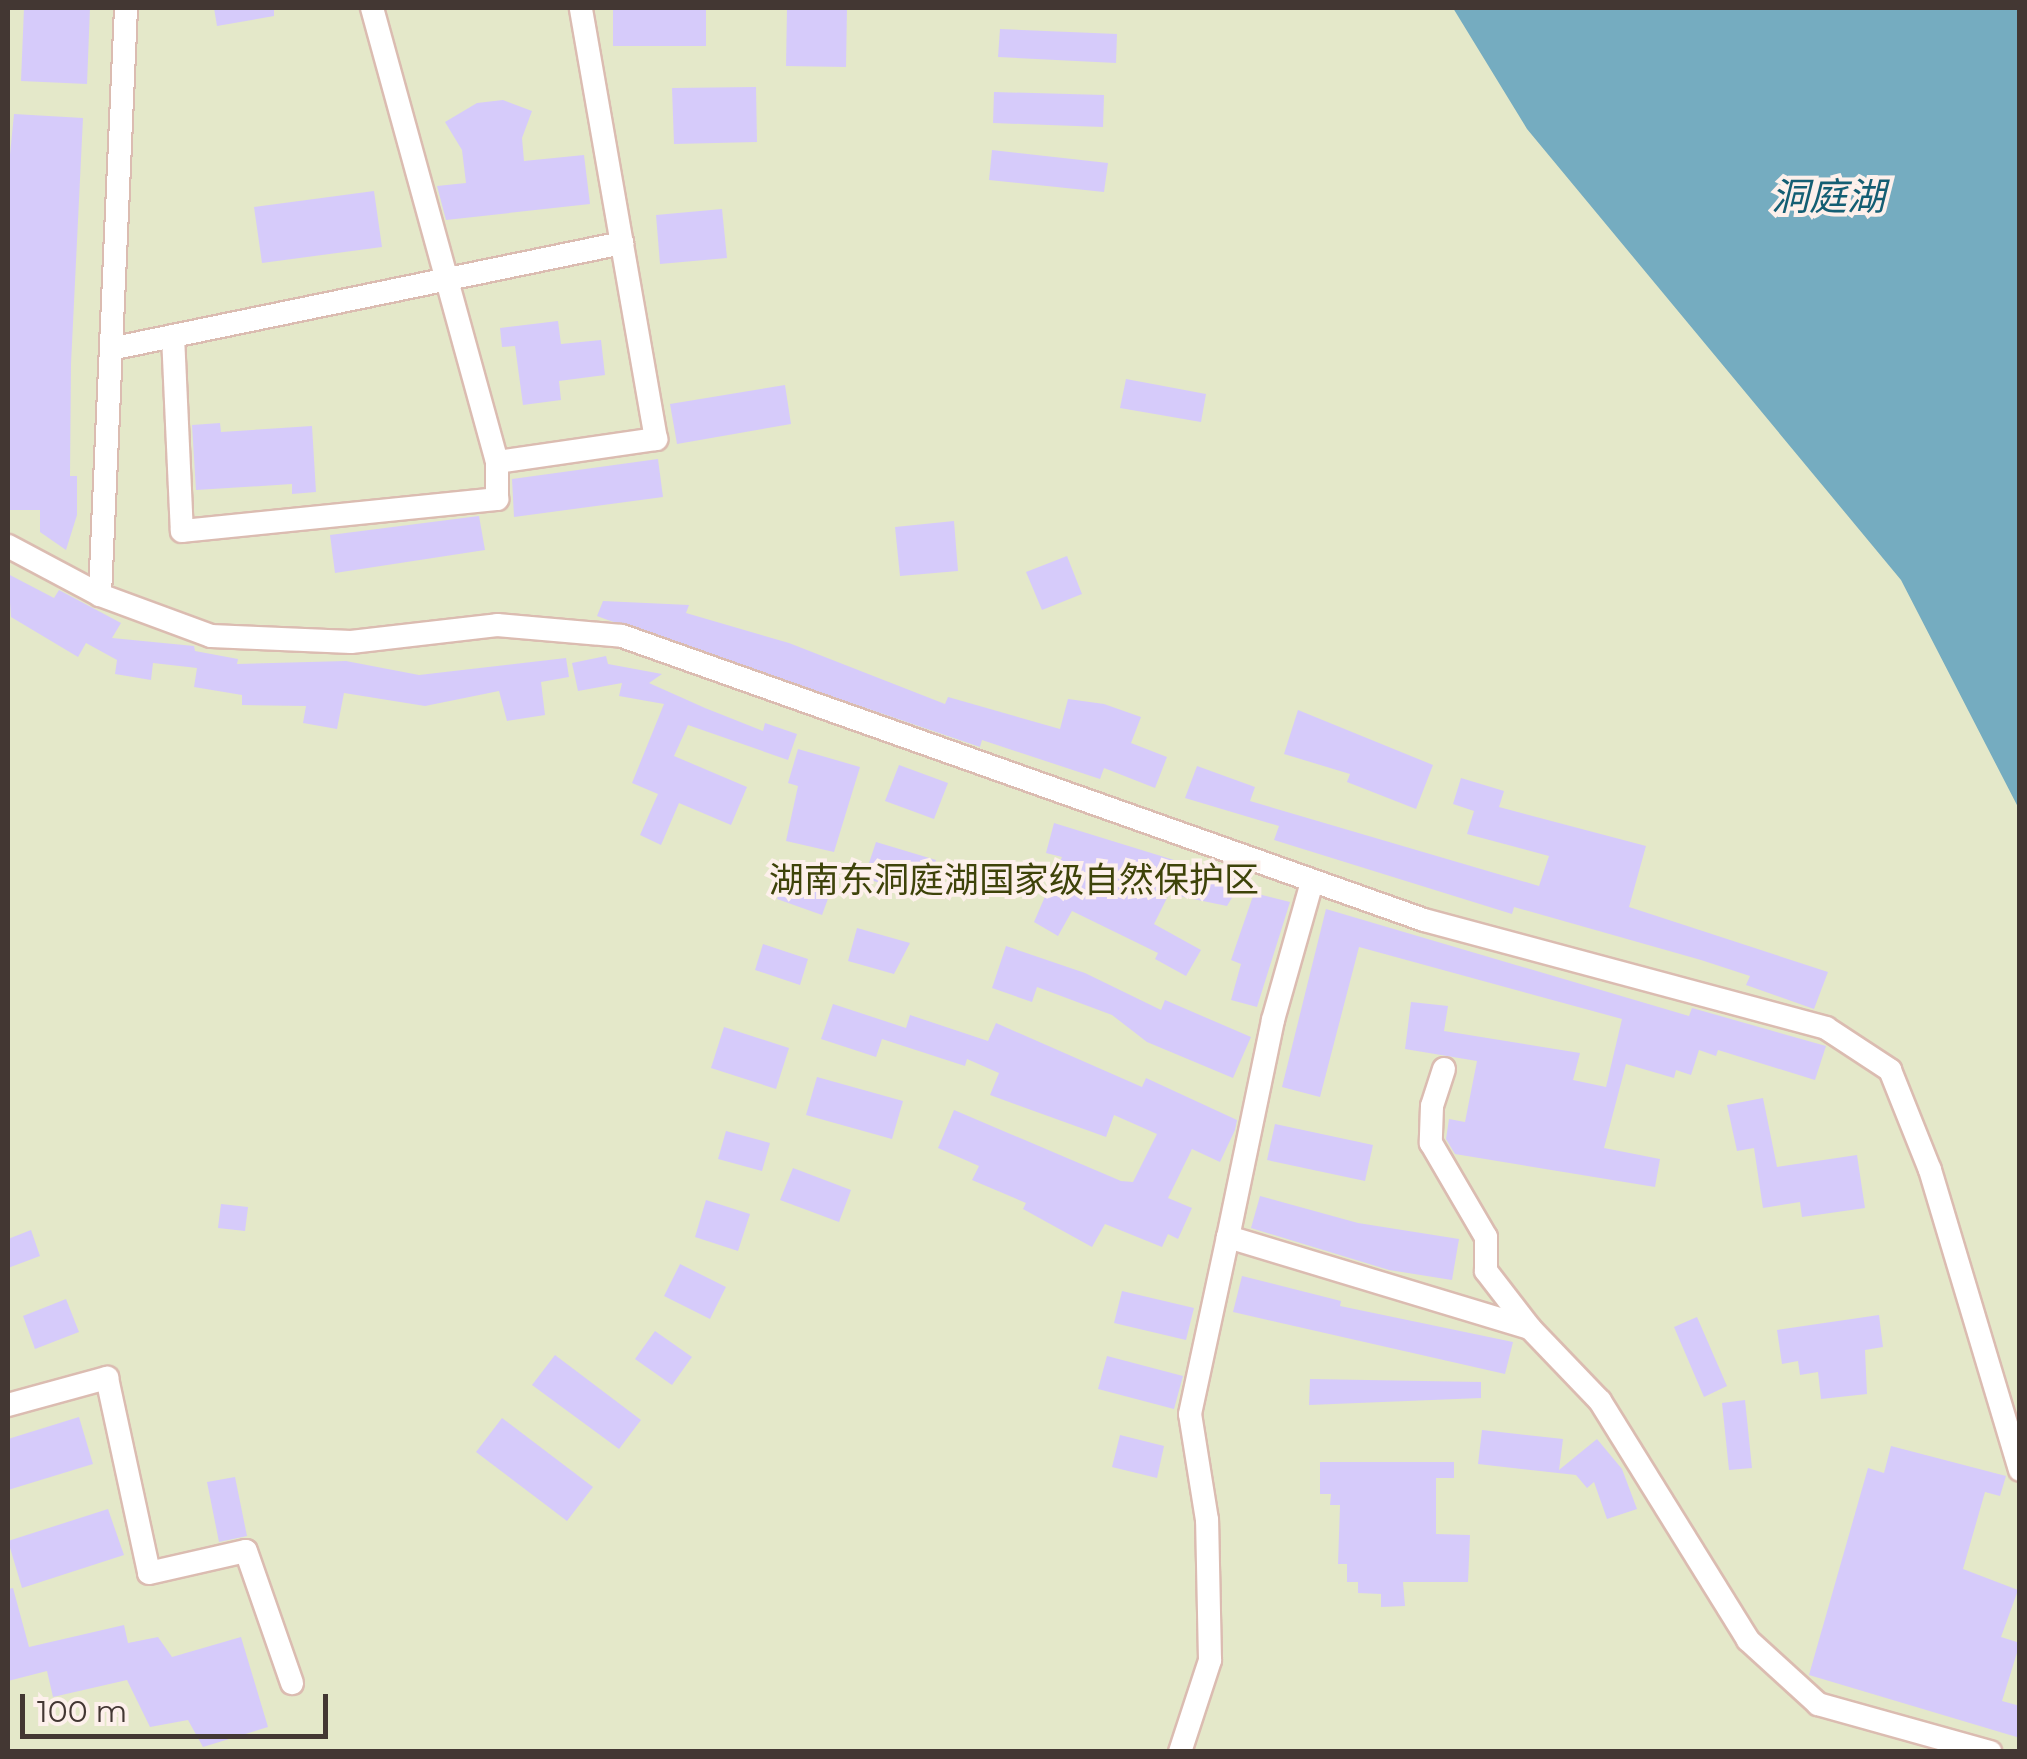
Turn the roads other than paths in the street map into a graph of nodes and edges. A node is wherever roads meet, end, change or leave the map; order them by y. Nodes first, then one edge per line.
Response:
1 (126, 8) edge
2 (372, 8) edge
3 (581, 8) edge
4 (622, 242) junction
5 (444, 280) junction
6 (172, 336) junction
7 (115, 348) junction
8 (497, 462) junction
9 (8, 546) edge
10 (100, 595) junction
11 (1312, 882) junction
12 (1444, 1069) dead end
13 (1228, 1237) junction
14 (1530, 1328) junction
15 (8, 1405) edge
16 (2020, 1470) edge
17 (292, 1683) dead end
18 (1180, 1752) edge
19 (1990, 1752) edge

1 - 7 street
2 - 5 street
3 - 4 street
4 - 5 street
4 - 8 street
5 - 6 street
5 - 8 street
6 - 7 street
6 - 8 street
7 - 10 street
9 - 10 street
10 - 11 street
11 - 13 street
11 - 16 street
12 - 14 street
13 - 14 street
13 - 18 street
14 - 19 street
15 - 17 street

